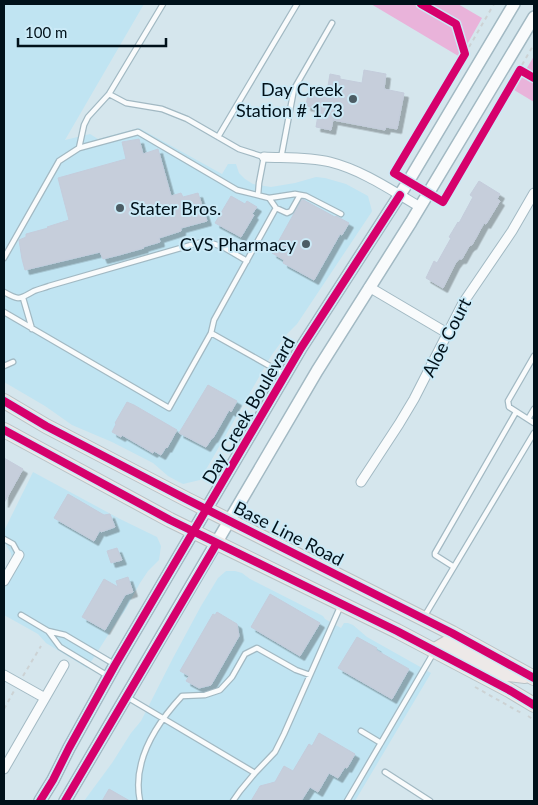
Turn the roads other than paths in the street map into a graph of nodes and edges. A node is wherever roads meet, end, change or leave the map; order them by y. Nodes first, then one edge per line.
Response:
1 (163, 4) edge
2 (296, 4) edge
3 (514, 4) edge
4 (534, 17) edge
5 (332, 23) dead end
6 (109, 94) junction
7 (218, 137) junction
8 (79, 148) junction
9 (264, 157) junction
10 (281, 158) junction
11 (534, 193) edge
12 (258, 195) junction
13 (300, 195) junction
14 (400, 195) junction
15 (269, 198) junction
16 (420, 207) junction
17 (276, 208) junction
18 (342, 214) dead end
19 (4, 258) edge
20 (247, 261) junction
21 (369, 287) junction
22 (4, 292) edge
23 (23, 298) junction
24 (4, 312) edge
25 (32, 329) junction
26 (211, 333) junction
27 (447, 333) junction
28 (534, 356) edge
29 (13, 362) dead end
30 (4, 366) edge
31 (285, 374) junction
32 (4, 401) edge
33 (534, 409) edge
34 (516, 412) junction
35 (528, 419) junction
36 (534, 423) edge
37 (4, 430) edge
38 (534, 432) edge
39 (361, 482) dead end
40 (207, 510) junction
41 (230, 521) junction
42 (194, 532) junction
43 (4, 539) edge
44 (217, 543) junction
45 (19, 555) joint
46 (454, 567) junction
47 (4, 581) edge
48 (341, 604) junction
49 (21, 615) dead end
50 (424, 618) junction
51 (48, 631) junction
52 (435, 650) junction
53 (64, 665) dead end
54 (115, 665) junction
55 (4, 675) edge
56 (310, 675) junction
57 (108, 677) junction
58 (534, 678) edge
59 (126, 697) junction
60 (44, 698) junction
61 (534, 704) edge
62 (164, 719) junction
63 (361, 731) dead end
64 (382, 743) junction
65 (4, 768) edge
66 (385, 772) dead end
67 (255, 773) junction
68 (40, 801) edge
69 (65, 801) edge
70 (140, 801) edge
71 (233, 801) edge
72 (347, 801) edge
73 (430, 801) edge

1 - 6 lane
2 - 7 lane
3 - 14 main road, Day Creek Boulevard
4 - 16 main road
5 - 10 lane
6 - 7 lane
6 - 8 lane
7 - 9 lane
8 - 12 lane
8 - 19 lane
9 - 10 street
9 - 12 lane
10 - 14 street
11 - 27 street, Aloe Court
12 - 15 lane
13 - 15 lane
13 - 17 lane
13 - 18 lane
14 - 16 street
14 - 31 main road, Day Creek Boulevard
15 - 17 lane
16 - 21 main road
17 - 20 lane
20 - 23 lane
20 - 26 lane
21 - 27 street
21 - 41 main road
22 - 23 lane
23 - 25 lane
24 - 25 lane
25 - 26 lane
26 - 31 lane
27 - 39 street, Aloe Court
28 - 34 lane
29 - 30 lane
31 - 40 main road, Day Creek Boulevard
32 - 40 main road, Base Line Road
33 - 35 lane
34 - 35 lane
34 - 46 lane
35 - 36 lane
37 - 42 main road
38 - 46 lane
40 - 41 main road, Base Line Road
40 - 42 main road, Day Creek Boulevard
41 - 44 main road
41 - 50 main road, Base Line Road
42 - 44 main road
42 - 54 main road, Day Creek Boulevard
43 - 45 lane
44 - 48 main road
44 - 59 main road
45 - 47 street
46 - 50 lane
48 - 52 main road
48 - 56 lane
49 - 51 lane
50 - 58 main road, Base Line Road
51 - 54 lane
51 - 57 lane
52 - 58 main road
52 - 61 main road
52 - 64 lane
53 - 60 street
54 - 57 main road, Day Creek Boulevard
55 - 60 street
56 - 62 lane
56 - 67 lane
57 - 68 main road, Day Creek Boulevard
59 - 62 lane
59 - 69 main road
60 - 65 street
62 - 67 lane
62 - 70 lane
63 - 64 lane
64 - 72 lane
66 - 73 lane
67 - 71 lane

